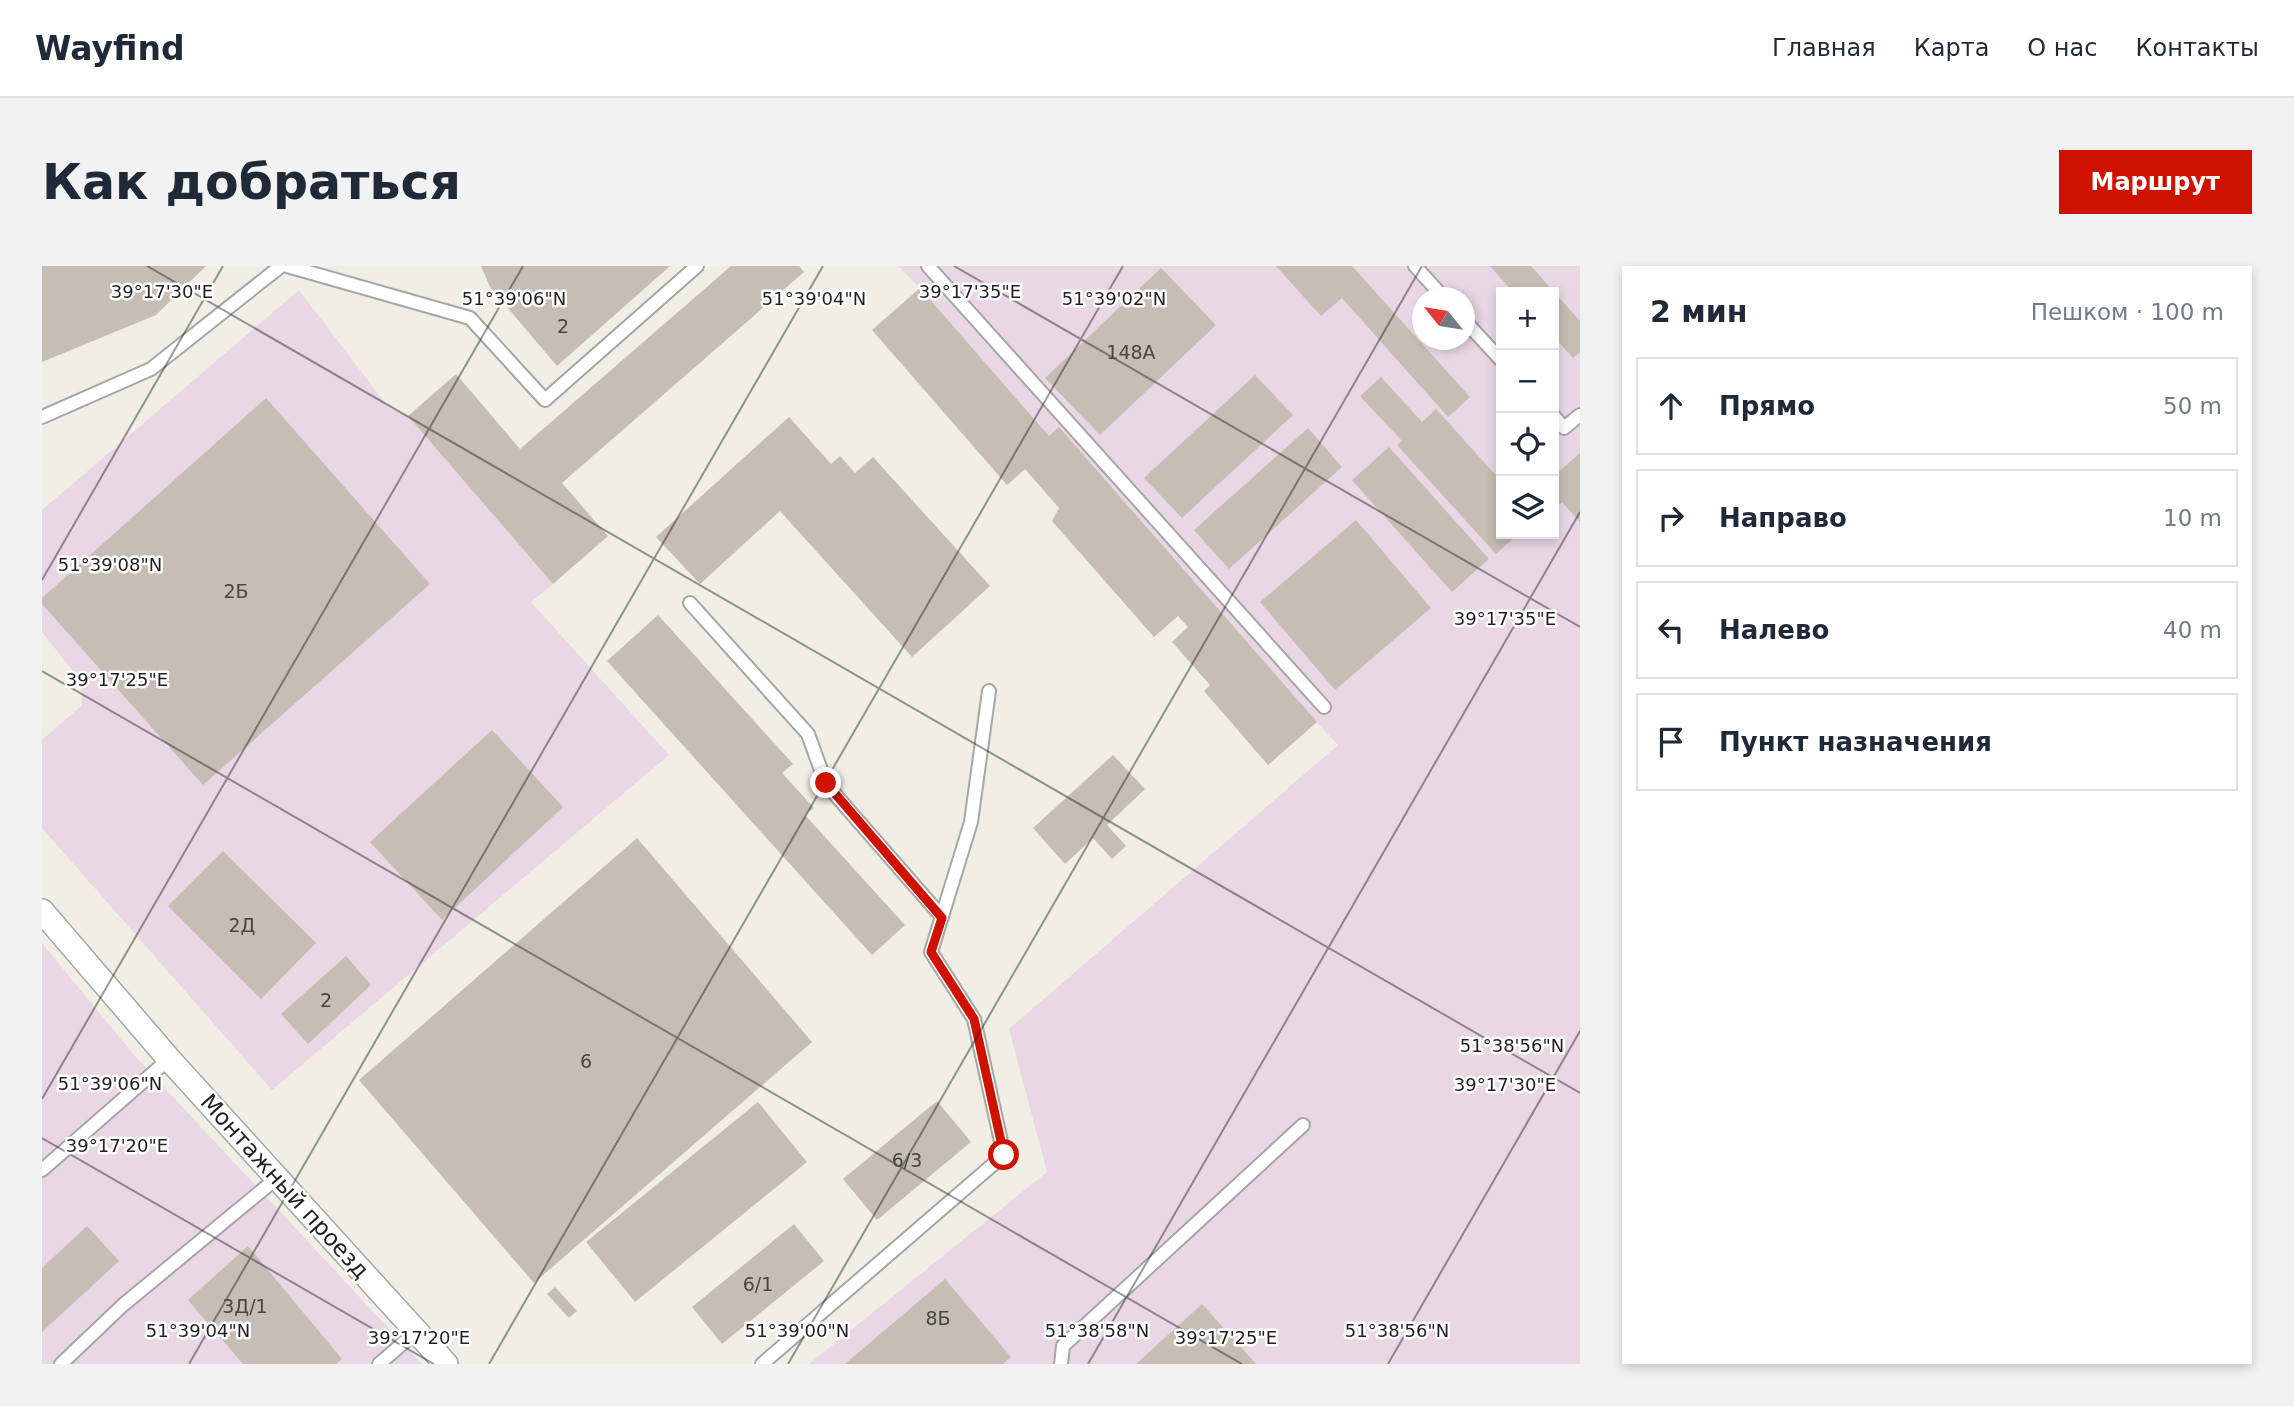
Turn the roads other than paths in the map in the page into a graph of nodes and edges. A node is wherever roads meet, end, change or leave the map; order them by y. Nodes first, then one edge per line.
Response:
1 (281, 266) edge
2 (287, 266) edge
3 (697, 266) edge
4 (928, 266) edge
5 (1415, 266) edge
6 (1434, 287) edge
7 (1475, 331) edge
8 (1496, 354) edge
9 (1580, 415) edge
10 (42, 416) edge
11 (1559, 422) edge
12 (690, 603) dead end
13 (989, 691) dead end
14 (1324, 707) dead end
15 (42, 911) edge
16 (942, 918) junction
17 (169, 1059) junction
18 (1303, 1125) dead end
19 (42, 1170) edge
20 (277, 1178) junction
21 (417, 1331) junction
22 (61, 1364) edge
23 (379, 1364) edge
24 (446, 1364) edge
25 (762, 1364) edge
26 (1061, 1364) edge

1 - 10 lane
2 - 3 lane
4 - 14 lane
5 - 6 lane
7 - 8 lane
9 - 11 lane
12 - 16 lane
13 - 16 lane
15 - 17 street, Монтажный проезд
16 - 25 lane
17 - 19 lane
17 - 20 street, Монтажный проезд
18 - 26 lane
20 - 21 street, Монтажный проезд
20 - 22 lane
21 - 23 lane
21 - 24 street, Монтажный проезд

